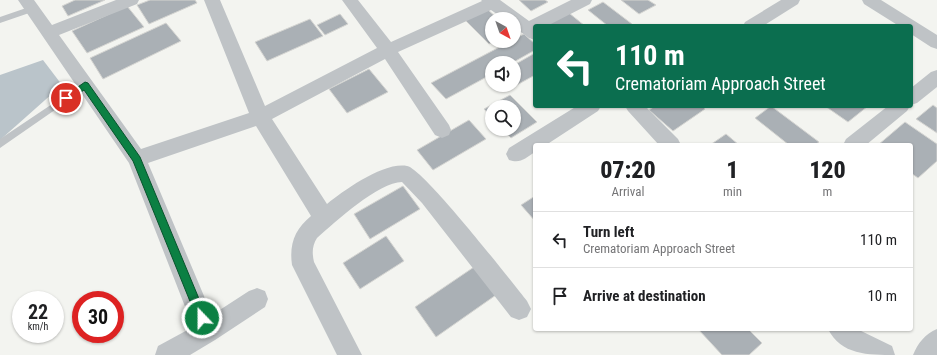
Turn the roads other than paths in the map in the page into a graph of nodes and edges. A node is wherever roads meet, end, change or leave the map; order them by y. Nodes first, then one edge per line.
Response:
1 (132, 0) edge
2 (212, 0) edge
3 (350, 0) edge
4 (584, 0) edge
5 (792, 0) edge
6 (870, 0) edge
7 (491, 1) edge
8 (29, 5) edge
9 (0, 20) edge
10 (545, 24) edge
11 (754, 24) edge
12 (907, 24) edge
13 (913, 28) edge
14 (532, 32) edge
15 (48, 33) junction
16 (937, 43) edge
17 (388, 50) junction
18 (937, 77) edge
19 (85, 86) junction
20 (913, 96) edge
21 (589, 108) edge
22 (636, 108) edge
23 (899, 108) edge
24 (260, 117) junction
25 (442, 130) dead end
26 (533, 143) edge
27 (533, 143) edge
28 (669, 143) edge
29 (855, 143) edge
30 (0, 144) edge
31 (516, 154) dead end
32 (137, 159) junction
33 (324, 218) junction
34 (257, 299) dead end
35 (519, 309) dead end
36 (842, 331) edge
37 (207, 332) junction
38 (937, 341) edge
39 (167, 355) edge
40 (350, 355) edge
41 (883, 355) edge
42 (925, 355) edge

1 - 15 street
2 - 24 street
3 - 17 street
4 - 10 street
5 - 11 street
6 - 12 street
7 - 14 street
7 - 17 street
8 - 9 lane
8 - 15 street
13 - 16 street
15 - 19 street
17 - 24 street
17 - 25 street
18 - 20 street
19 - 30 lane
19 - 32 street
21 - 26 street
22 - 28 street
23 - 29 street
24 - 32 street
24 - 33 street
27 - 31 street
32 - 37 street
33 - 35 street
33 - 40 street
34 - 37 street
36 - 41 street
37 - 39 street
38 - 42 street

